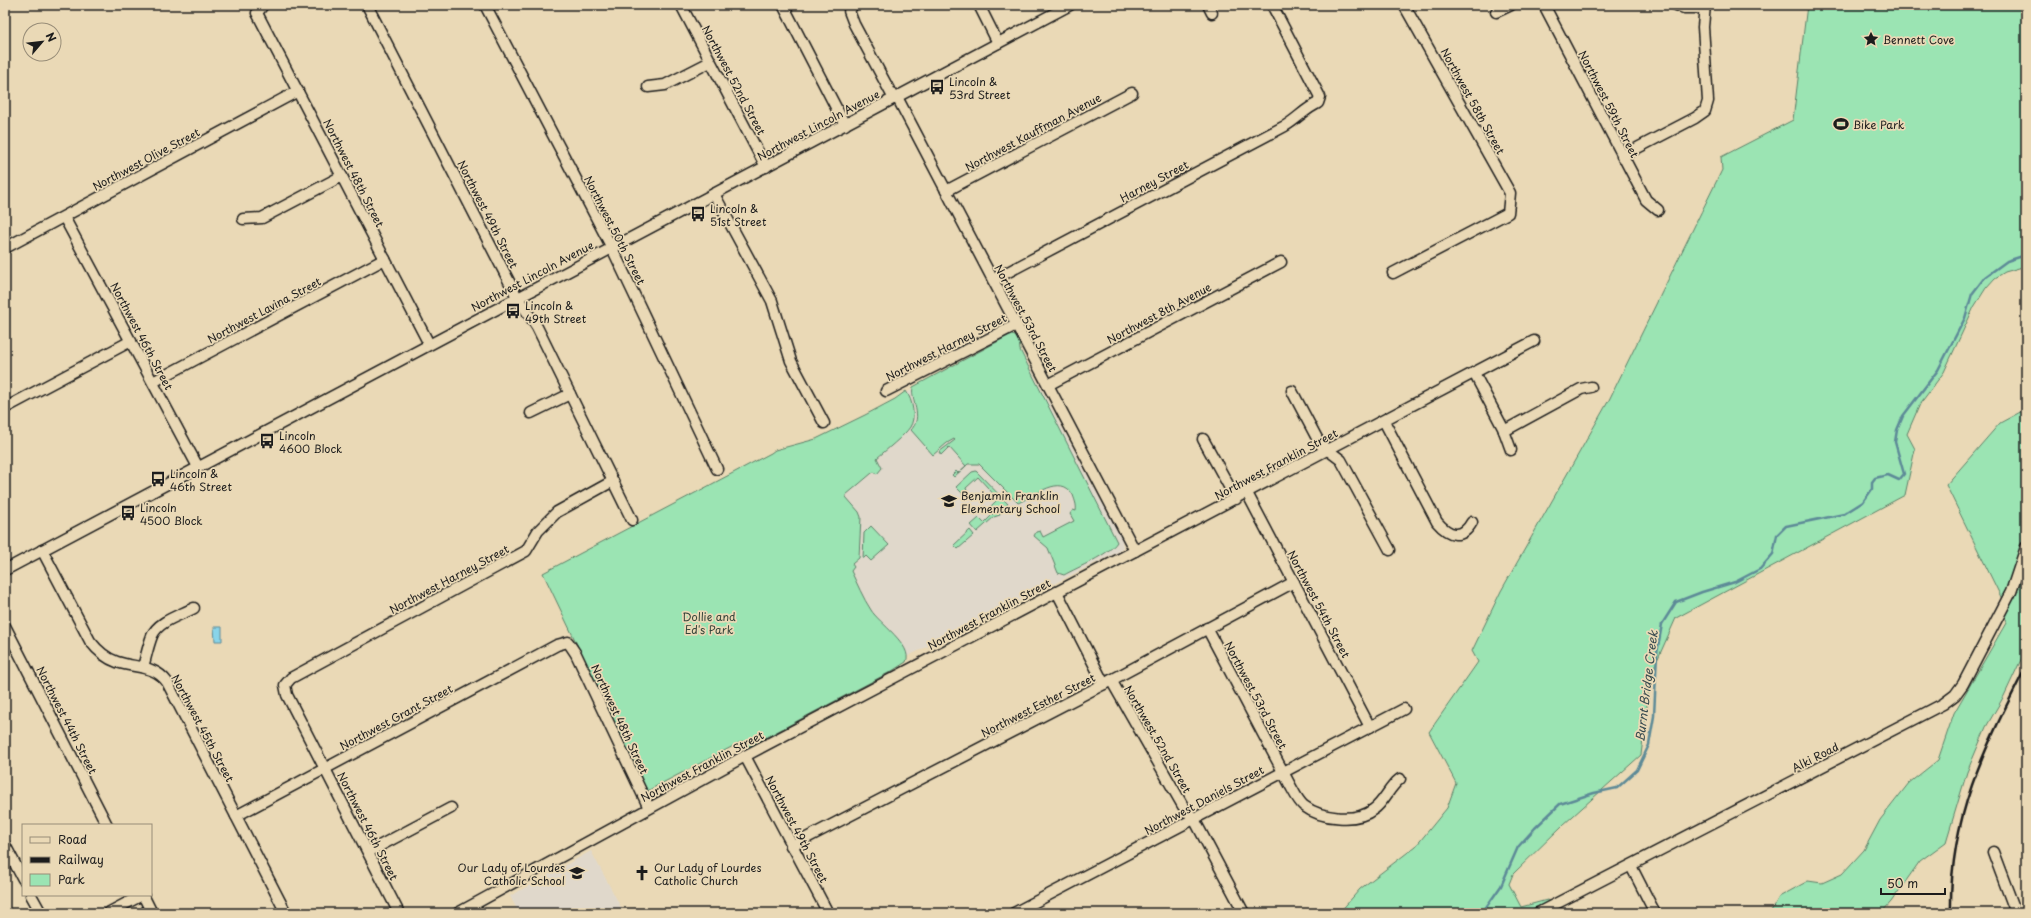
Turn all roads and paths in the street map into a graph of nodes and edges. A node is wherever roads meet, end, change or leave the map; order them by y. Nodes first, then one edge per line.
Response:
1 (366, 5) edge
2 (485, 5) edge
3 (681, 5) edge
4 (783, 5) edge
5 (853, 5) edge
6 (978, 5) edge
7 (1070, 5) edge
8 (1272, 5) edge
9 (1404, 5) edge
10 (1511, 5) edge
11 (1544, 5) edge
12 (1676, 5) edge
13 (1705, 6) edge
14 (260, 9) edge
15 (1496, 12) dead end
16 (998, 43) junction
17 (710, 62) junction
18 (648, 87) dead end
19 (298, 91) junction
20 (1132, 93) dead end
21 (895, 98) junction
22 (845, 125) junction
23 (1622, 156) junction
24 (766, 166) junction
25 (342, 176) junction
26 (946, 191) junction
27 (714, 194) junction
28 (1658, 210) dead end
29 (64, 217) junction
30 (243, 219) dead end
31 (5, 248) edge
32 (612, 248) junction
33 (385, 259) junction
34 (1281, 262) dead end
35 (1392, 273) dead end
36 (993, 280) junction
37 (517, 297) junction
38 (1016, 325) junction
39 (1534, 341) dead end
40 (131, 342) junction
41 (428, 344) junction
42 (1474, 373) junction
43 (153, 382) junction
44 (1048, 385) junction
45 (1590, 387) dead end
46 (886, 391) dead end
47 (1292, 391) dead end
48 (570, 394) junction
49 (5, 408) edge
50 (531, 413) dead end
51 (1384, 421) junction
52 (824, 423) dead end
53 (1504, 431) junction
54 (1203, 439) dead end
55 (1328, 450) junction
56 (1511, 450) dead end
57 (198, 467) junction
58 (717, 469) dead end
59 (613, 481) junction
60 (1247, 493) junction
61 (1236, 499) junction
62 (632, 520) dead end
63 (1472, 522) dead end
64 (2026, 547) edge
65 (42, 550) junction
66 (1390, 550) dead end
67 (1135, 551) junction
68 (5, 570) edge
69 (1294, 582) junction
70 (1057, 592) junction
71 (194, 608) dead end
72 (5, 626) edge
73 (1207, 628) junction
74 (568, 642) joint
75 (144, 667) junction
76 (1108, 682) junction
77 (285, 685) joint
78 (1404, 709) dead end
79 (1370, 727) junction
80 (745, 756) junction
81 (325, 769) junction
82 (1284, 772) junction
83 (1400, 779) dead end
84 (451, 808) dead end
85 (649, 808) junction
86 (236, 816) junction
87 (1194, 819) junction
88 (106, 824) edge
89 (5, 845) edge
90 (791, 846) junction
91 (368, 852) junction
92 (1993, 852) dead end
93 (14, 863) junction
94 (1631, 866) junction
95 (5, 868) edge
96 (22, 877) edge
97 (32, 896) edge
98 (140, 896) edge
99 (143, 896) edge
100 (41, 913) edge
101 (108, 913) edge
102 (152, 913) edge
103 (286, 913) edge
104 (400, 913) edge
105 (458, 913) edge
106 (828, 913) edge
107 (1014, 913) edge
108 (1244, 913) edge
109 (1538, 913) edge
110 (1655, 913) edge
111 (2016, 913) edge

1 - 37 street, Northwest 49th Street
2 - 32 street, Northwest 50th Street
3 - 17 street, Northwest 52nd Street
4 - 22 street
5 - 21 street, Northwest 53rd Street
6 - 16 street
7 - 16 street, Northwest Lincoln Avenue
8 - 36 street, Harney Street
9 - 35 street, Northwest 58th Street
10 - 15 street
11 - 23 street, Northwest 59th Street
12 - 13 street
13 - 23 street
14 - 19 street, Northwest 48th Street
16 - 21 street, Northwest Lincoln Avenue
17 - 18 street
17 - 24 street, Northwest 52nd Street
19 - 25 street, Northwest 48th Street
19 - 29 street, Northwest Olive Street
20 - 26 street, Northwest Kauffman Avenue
21 - 22 street, Northwest Lincoln Avenue
21 - 26 street, Northwest 53rd Street
22 - 24 street, Northwest Lincoln Avenue
23 - 28 street, Northwest 59th Street
24 - 27 street, Northwest Lincoln Avenue
25 - 30 street
25 - 33 street, Northwest 48th Street
26 - 36 street, Northwest 53rd Street
27 - 32 street, Northwest Lincoln Avenue
27 - 52 street
29 - 31 street, Northwest Olive Street
29 - 40 street, Northwest 46th Street
32 - 37 street, Northwest Lincoln Avenue
32 - 58 street, Northwest 50th Street
33 - 41 street, Northwest 48th Street
33 - 43 street, Northwest Lavina Street
34 - 44 street, Northwest 8th Avenue
36 - 38 street, Northwest 53rd Street
37 - 41 street, Northwest Lincoln Avenue
37 - 48 street, Northwest 49th Street
38 - 44 street, Northwest 53rd Street
38 - 46 street, Northwest Harney Street
39 - 42 street, Northwest Franklin Street
40 - 43 street, Northwest 46th Street
40 - 49 street
41 - 57 street, Northwest Lincoln Avenue
42 - 51 street, Northwest Franklin Street
42 - 53 street
43 - 57 street, Northwest 46th Street
44 - 67 street, Northwest 53rd Street
45 - 53 street
47 - 55 street
48 - 50 street
48 - 59 street, Northwest 49th Street
51 - 55 street, Northwest Franklin Street
51 - 63 street
53 - 56 street
54 - 61 street
55 - 60 street, Northwest Franklin Street
55 - 66 street
57 - 65 street, Northwest Lincoln Avenue
59 - 62 street, Northwest 49th Street
59 - 77 street, Northwest Harney Street
60 - 61 street, Northwest Franklin Street
60 - 69 street, Northwest 54th Street
61 - 67 street, Northwest Franklin Street
64 - 94 street, Alki Road
65 - 68 street, Northwest Lincoln Avenue
65 - 75 street, Northwest 45th Street
67 - 70 street, Northwest Franklin Street
69 - 73 street, Northwest Esther Street
69 - 79 street, Northwest 54th Street
70 - 76 street, Northwest 52nd Street
70 - 80 street, Northwest Franklin Street
71 - 75 street
72 - 88 street, Northwest 44th Street
73 - 76 street, Northwest Esther Street
73 - 82 street, Northwest 53rd Street
74 - 81 street, Northwest Grant Street
74 - 85 street, Northwest 48th Street
75 - 86 street, Northwest 45th Street
76 - 87 street, Northwest 52nd Street
76 - 90 street, Northwest Esther Street
77 - 81 street, Northwest 46th Street
78 - 79 street, Northwest Daniels Street
79 - 82 street, Northwest Daniels Street
80 - 85 street, Northwest Franklin Street
80 - 90 street, Northwest 49th Street
81 - 86 street, Northwest Grant Street
81 - 91 street, Northwest 46th Street
82 - 83 street, Northwest 53rd Street
82 - 87 street, Northwest Daniels Street
84 - 91 street
85 - 105 street, Northwest Franklin Street
86 - 103 street, Northwest 45th Street
87 - 107 street, Northwest Daniels Street
87 - 108 street, Northwest 52nd Street
89 - 93 street
90 - 106 street, Northwest 49th Street
91 - 104 street, Northwest 46th Street
92 - 111 street
93 - 95 street
93 - 96 street
94 - 109 street, Alki Road
94 - 110 street
97 - 100 street
98 - 101 street
99 - 102 street

